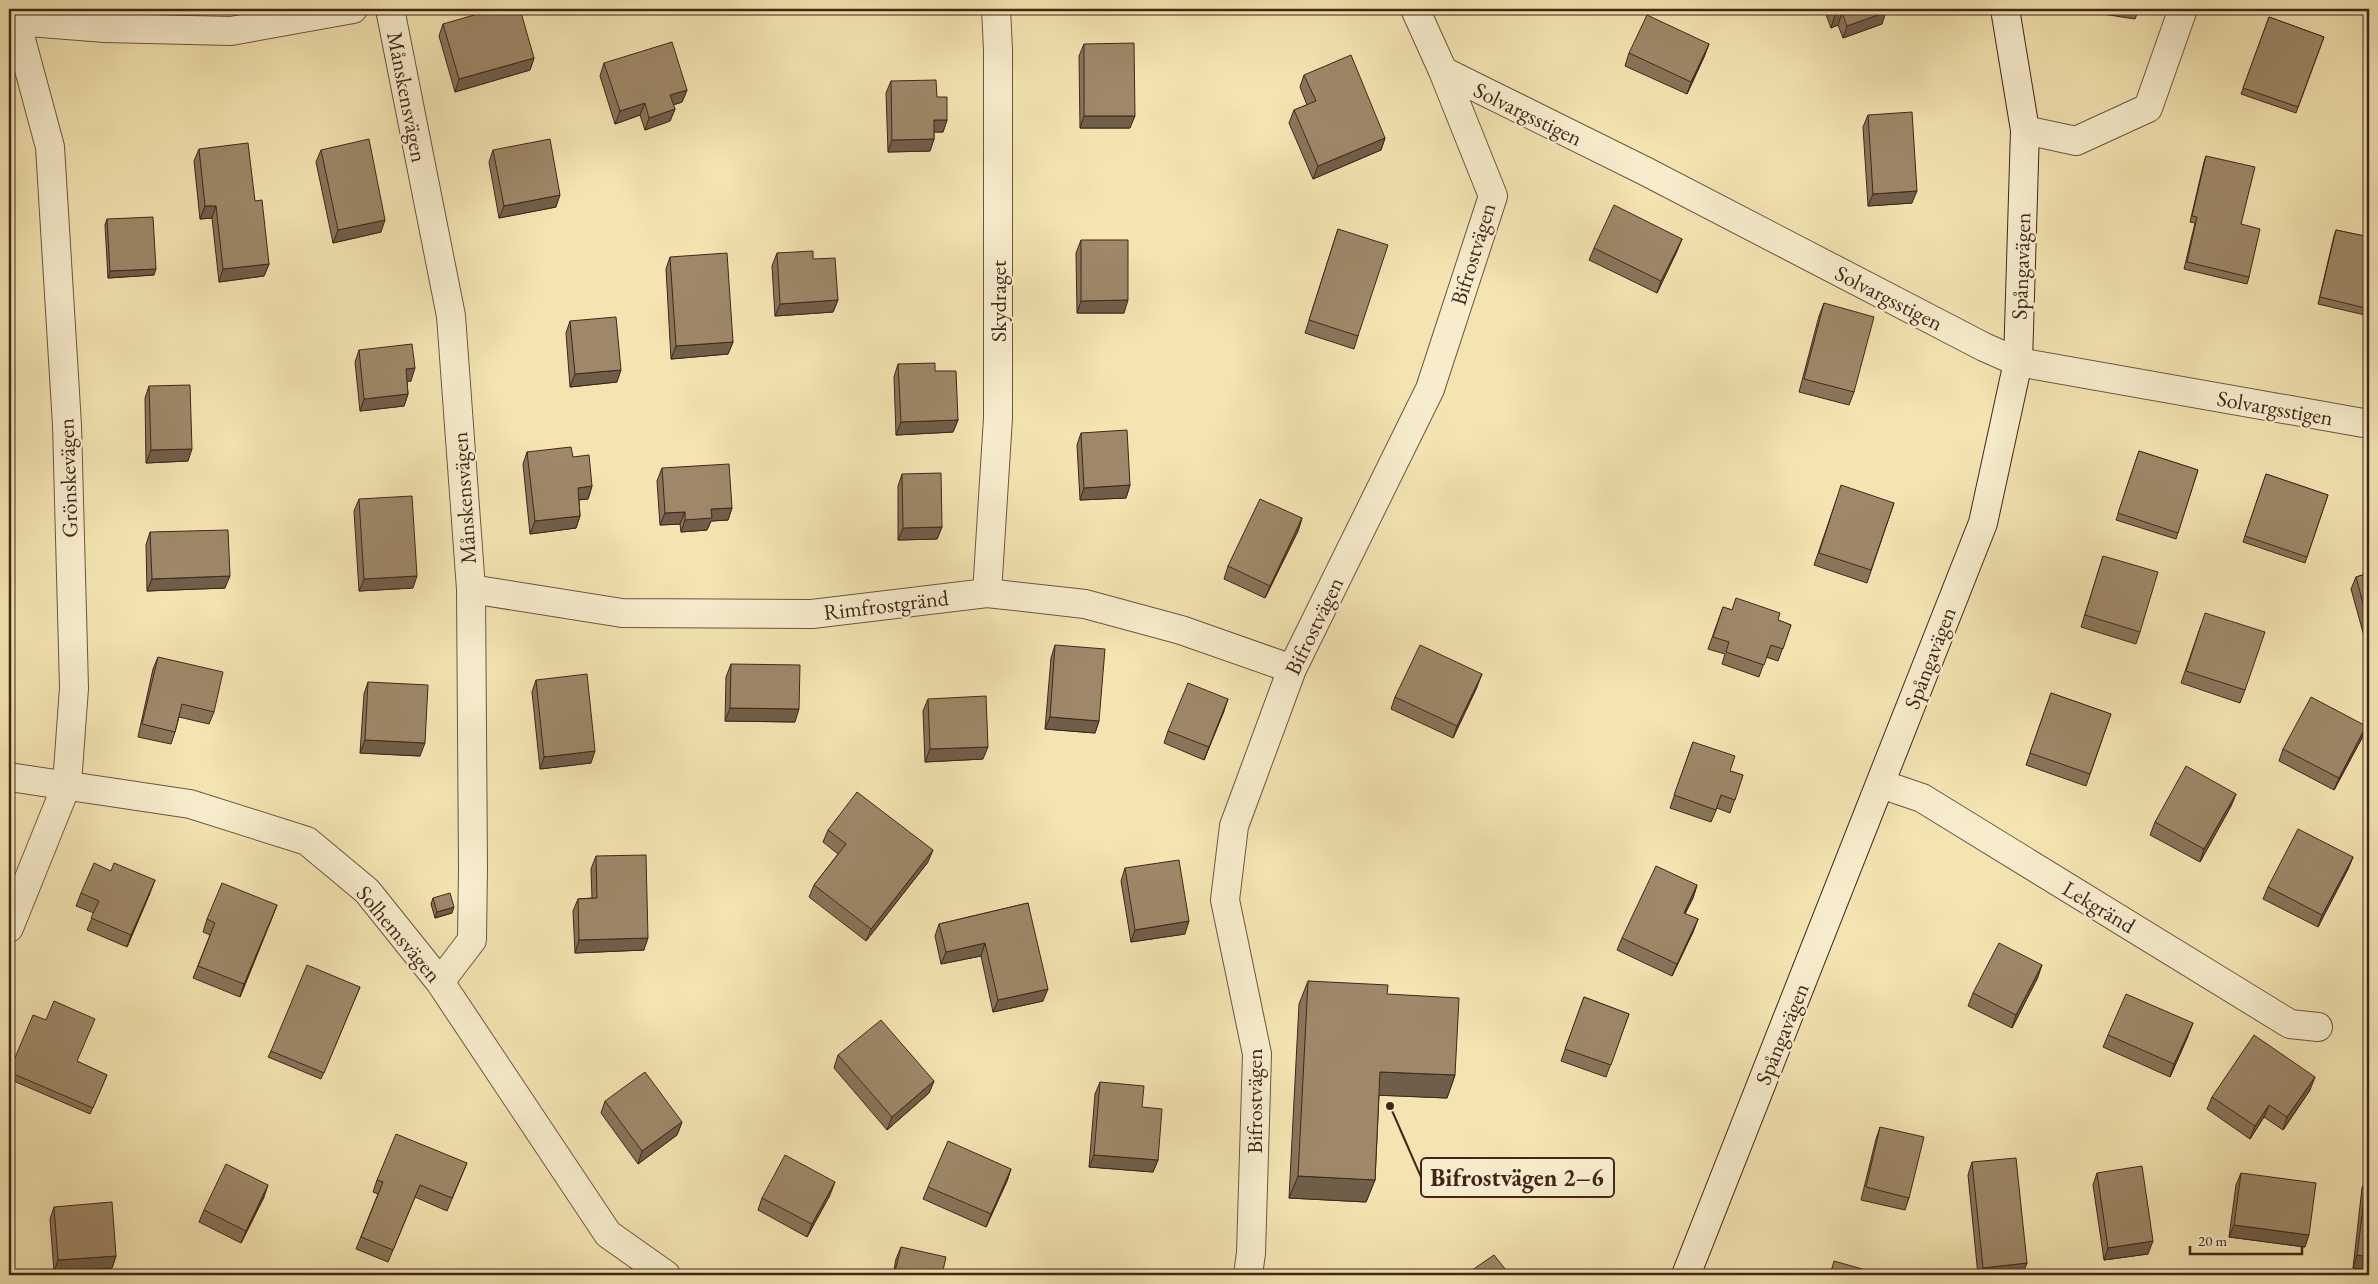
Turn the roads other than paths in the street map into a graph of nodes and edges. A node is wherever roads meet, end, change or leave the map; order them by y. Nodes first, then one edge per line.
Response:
1 (353, 9) edge
2 (390, 9) edge
3 (996, 9) edge
4 (1415, 9) edge
5 (2005, 9) edge
6 (2183, 9) edge
7 (13, 19) edge
8 (1443, 71) junction
9 (2025, 130) junction
10 (2018, 362) junction
11 (2369, 424) edge
12 (471, 589) junction
13 (987, 592) junction
14 (1292, 669) junction
15 (9, 777) edge
16 (67, 784) junction
17 (1881, 784) junction
18 (9, 928) edge
19 (440, 982) junction
20 (2318, 1027) dead end
21 (666, 1275) edge
22 (1248, 1275) edge
23 (1686, 1275) edge

1 - 7 street
2 - 12 street, Månskensvägen
3 - 13 street, Skydraget
4 - 8 street, Bifrostvägen
5 - 9 street, Spångavägen
6 - 9 street
7 - 16 street, Grönskevägen
8 - 10 street, Solvargsstigen
8 - 14 street, Bifrostvägen
9 - 10 street, Spångavägen
10 - 11 street, Solvargsstigen
10 - 17 street, Spångavägen
12 - 13 street, Rimfrostgränd
12 - 19 street, Månskensvägen
13 - 14 street, Rimfrostgränd
14 - 22 street, Bifrostvägen
15 - 16 street, Solhemsvägen
16 - 18 street, Grönskevägen
16 - 19 street, Solhemsvägen
17 - 20 street, Lekgränd
17 - 23 street, Spångavägen
19 - 21 street, Solhemsvägen

